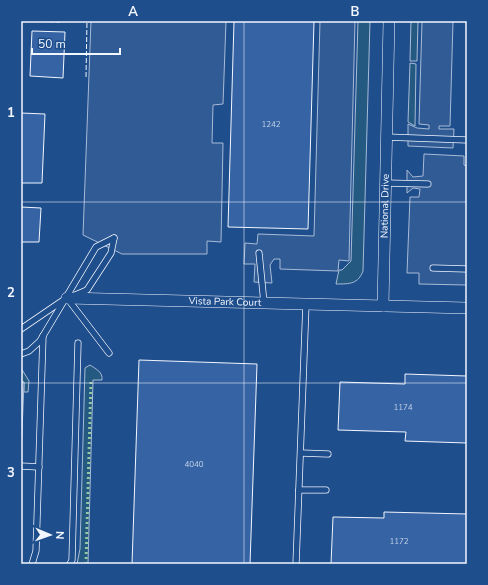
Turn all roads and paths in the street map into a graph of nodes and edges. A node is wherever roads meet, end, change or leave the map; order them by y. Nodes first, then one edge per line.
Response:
1 (389, 21) edge
2 (386, 138) junction
3 (467, 140) edge
4 (385, 183) junction
5 (428, 184) dead end
6 (259, 254) dead end
7 (433, 268) dead end
8 (467, 269) edge
9 (67, 298) junction
10 (264, 303) junction
11 (306, 304) junction
12 (383, 306) junction
13 (467, 308) edge
14 (21, 329) edge
15 (43, 336) junction
16 (78, 343) dead end
17 (109, 353) dead end
18 (21, 354) edge
19 (301, 453) junction
20 (328, 454) dead end
21 (21, 466) edge
22 (39, 467) junction
23 (299, 490) junction
24 (326, 490) dead end
25 (32, 564) edge
26 (70, 564) edge
27 (296, 564) edge

1 - 2 street, National Drive
2 - 3 lane
2 - 4 street, National Drive
4 - 5 lane
4 - 12 street, National Drive
6 - 10 lane
7 - 8 lane
9 - 9 lane
9 - 10 street, Vista Park Court
9 - 14 lane
9 - 15 lane
9 - 17 lane
10 - 11 street, Vista Park Court
11 - 12 street, Vista Park Court
11 - 19 lane
12 - 13 street
15 - 18 lane
15 - 22 lane
16 - 26 lane
19 - 20 lane
19 - 23 lane
21 - 22 lane
22 - 25 lane
23 - 24 lane
23 - 27 lane

